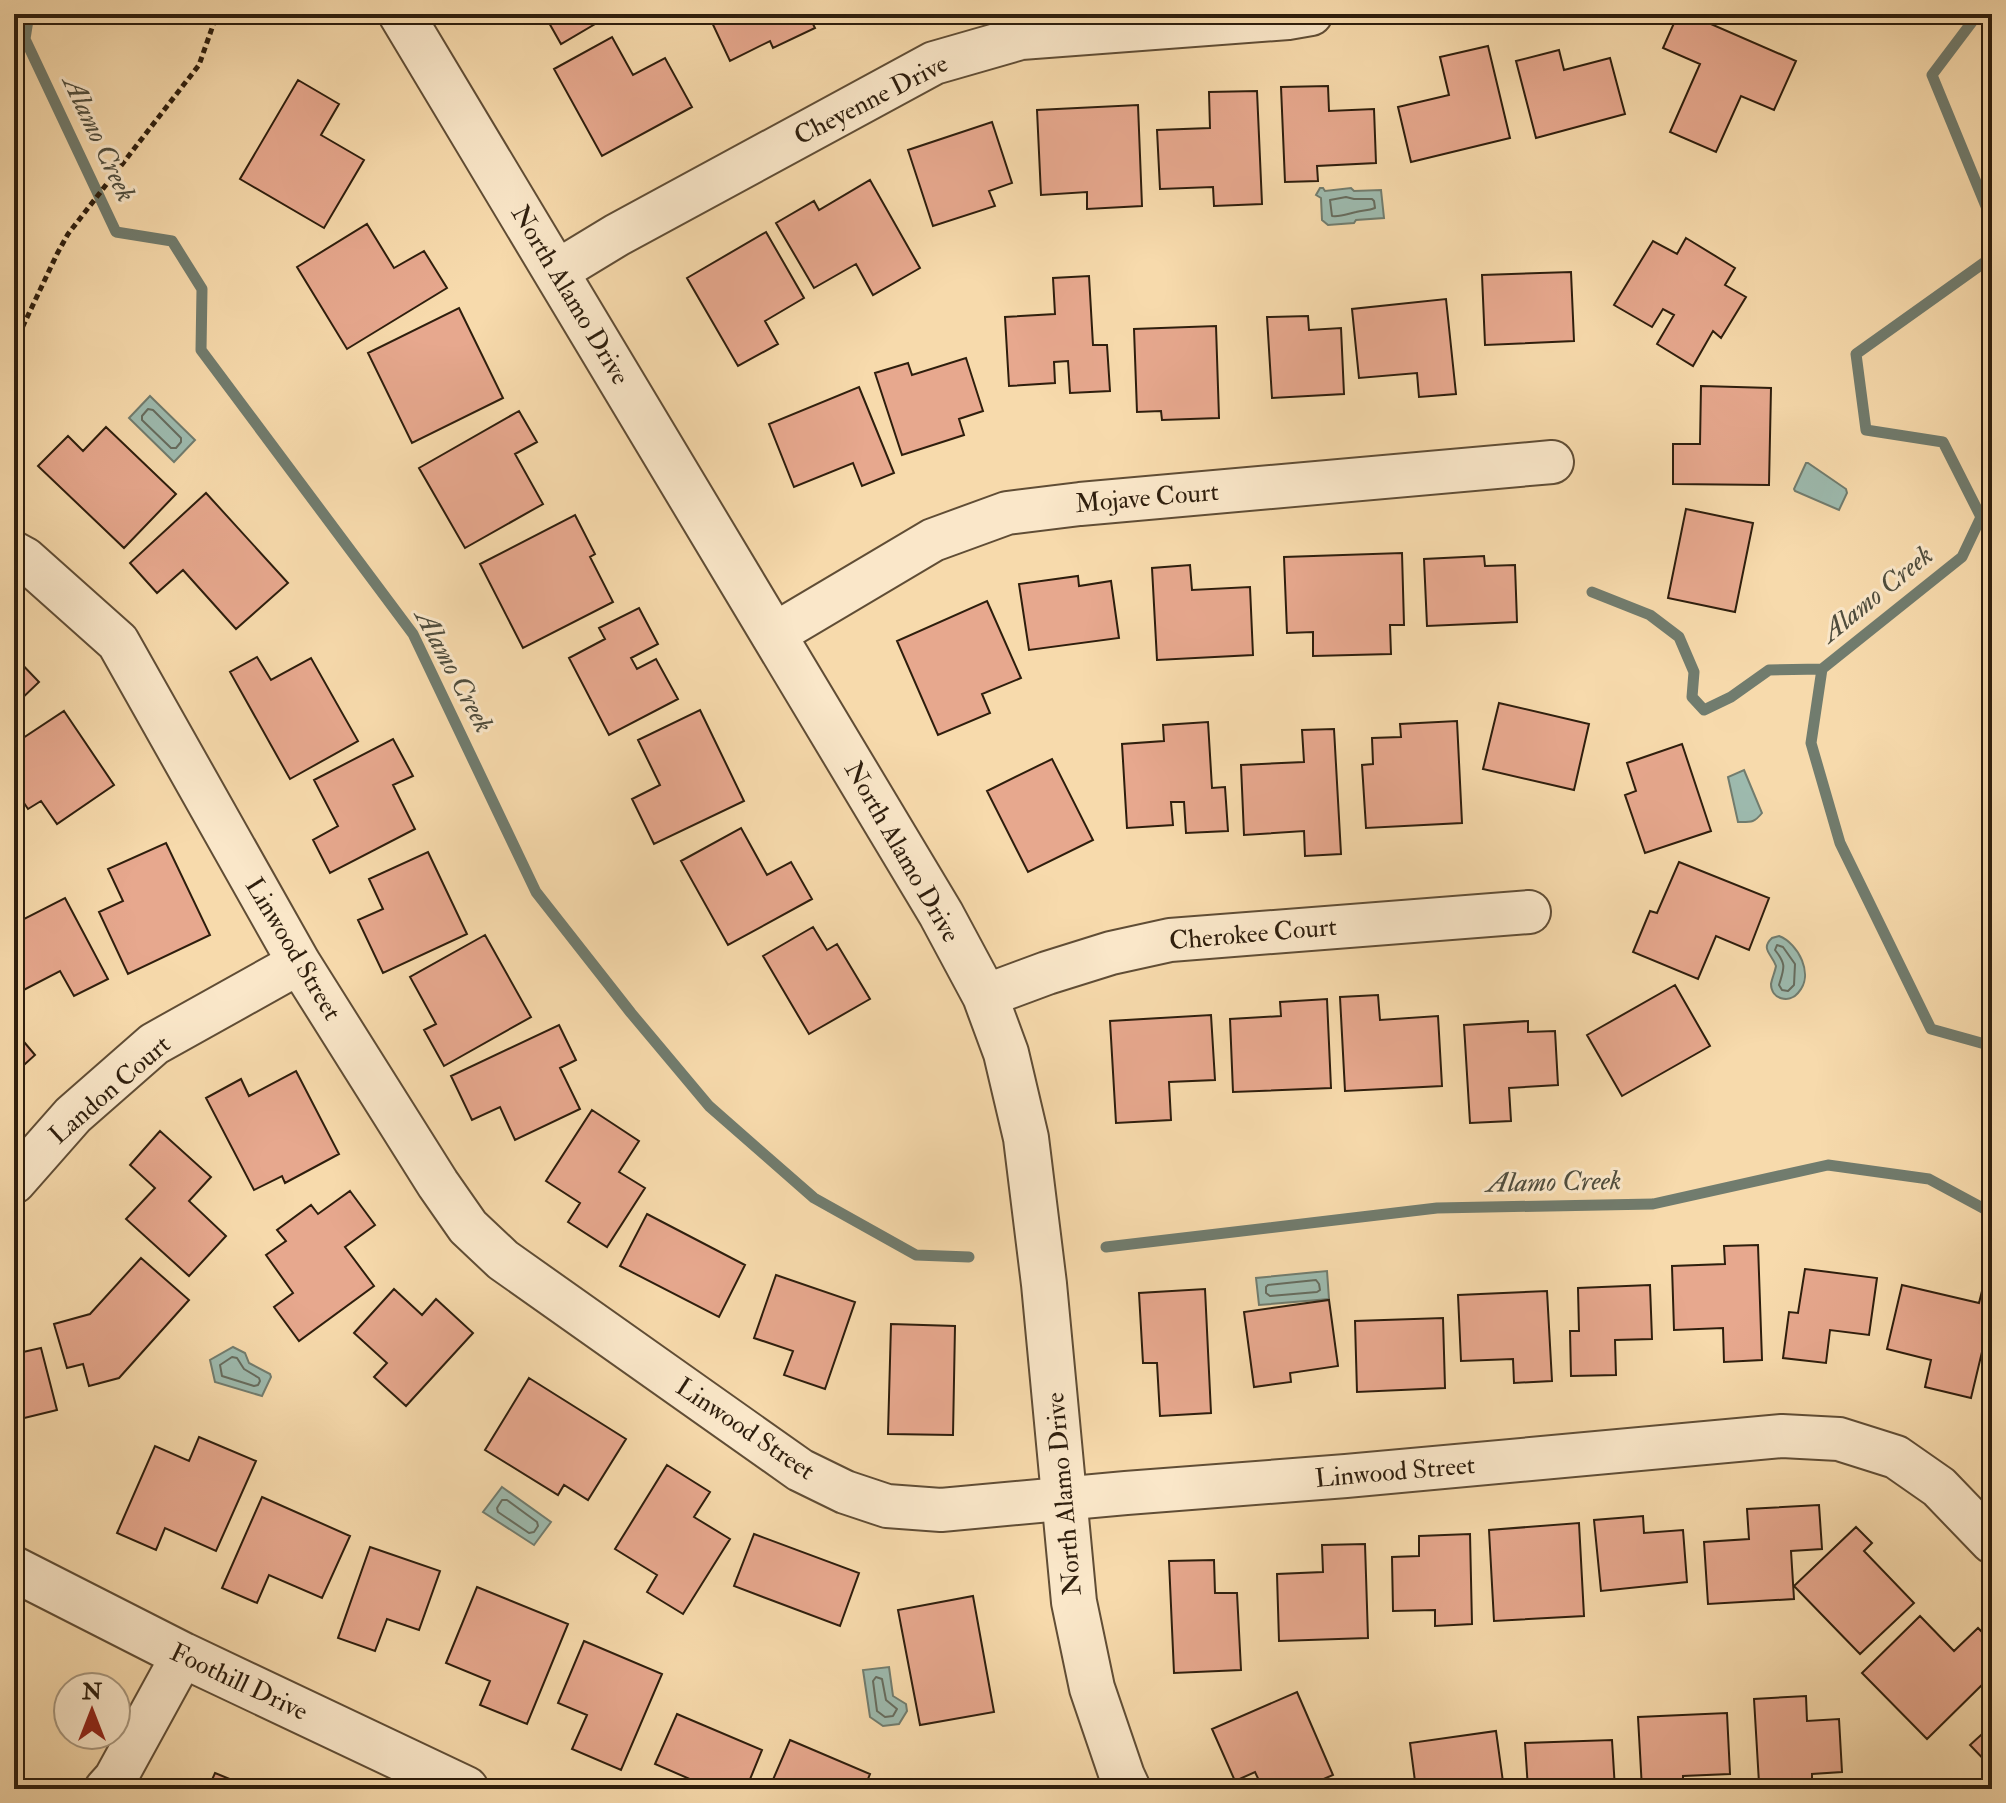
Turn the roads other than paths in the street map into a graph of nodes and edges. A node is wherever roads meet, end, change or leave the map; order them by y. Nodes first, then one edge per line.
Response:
1 (401, 14) edge
2 (1311, 14) edge
3 (1019, 26) edge
4 (556, 272) junction
5 (1552, 462) dead end
6 (14, 553) edge
7 (773, 635) junction
8 (1529, 912) dead end
9 (299, 963) junction
10 (985, 996) junction
11 (14, 1182) edge
12 (1064, 1498) junction
13 (1992, 1542) edge
14 (14, 1569) edge
15 (183, 1655) junction
16 (106, 1789) edge
17 (466, 1789) edge
18 (1128, 1789) edge

1 - 4 street, North Alamo Drive
2 - 3 street, Cheyenne Drive
3 - 4 street, Cheyenne Drive
4 - 7 street, North Alamo Drive
5 - 7 street, Mojave Court
6 - 9 street, Linwood Street
7 - 10 street, North Alamo Drive
8 - 10 street, Cherokee Court
9 - 11 street, Landon Court
9 - 12 street, Linwood Street
10 - 12 street, North Alamo Drive
12 - 13 street, Linwood Street
12 - 18 street, North Alamo Drive
14 - 15 street, Foothill Drive
15 - 16 street
15 - 17 street, Foothill Drive

